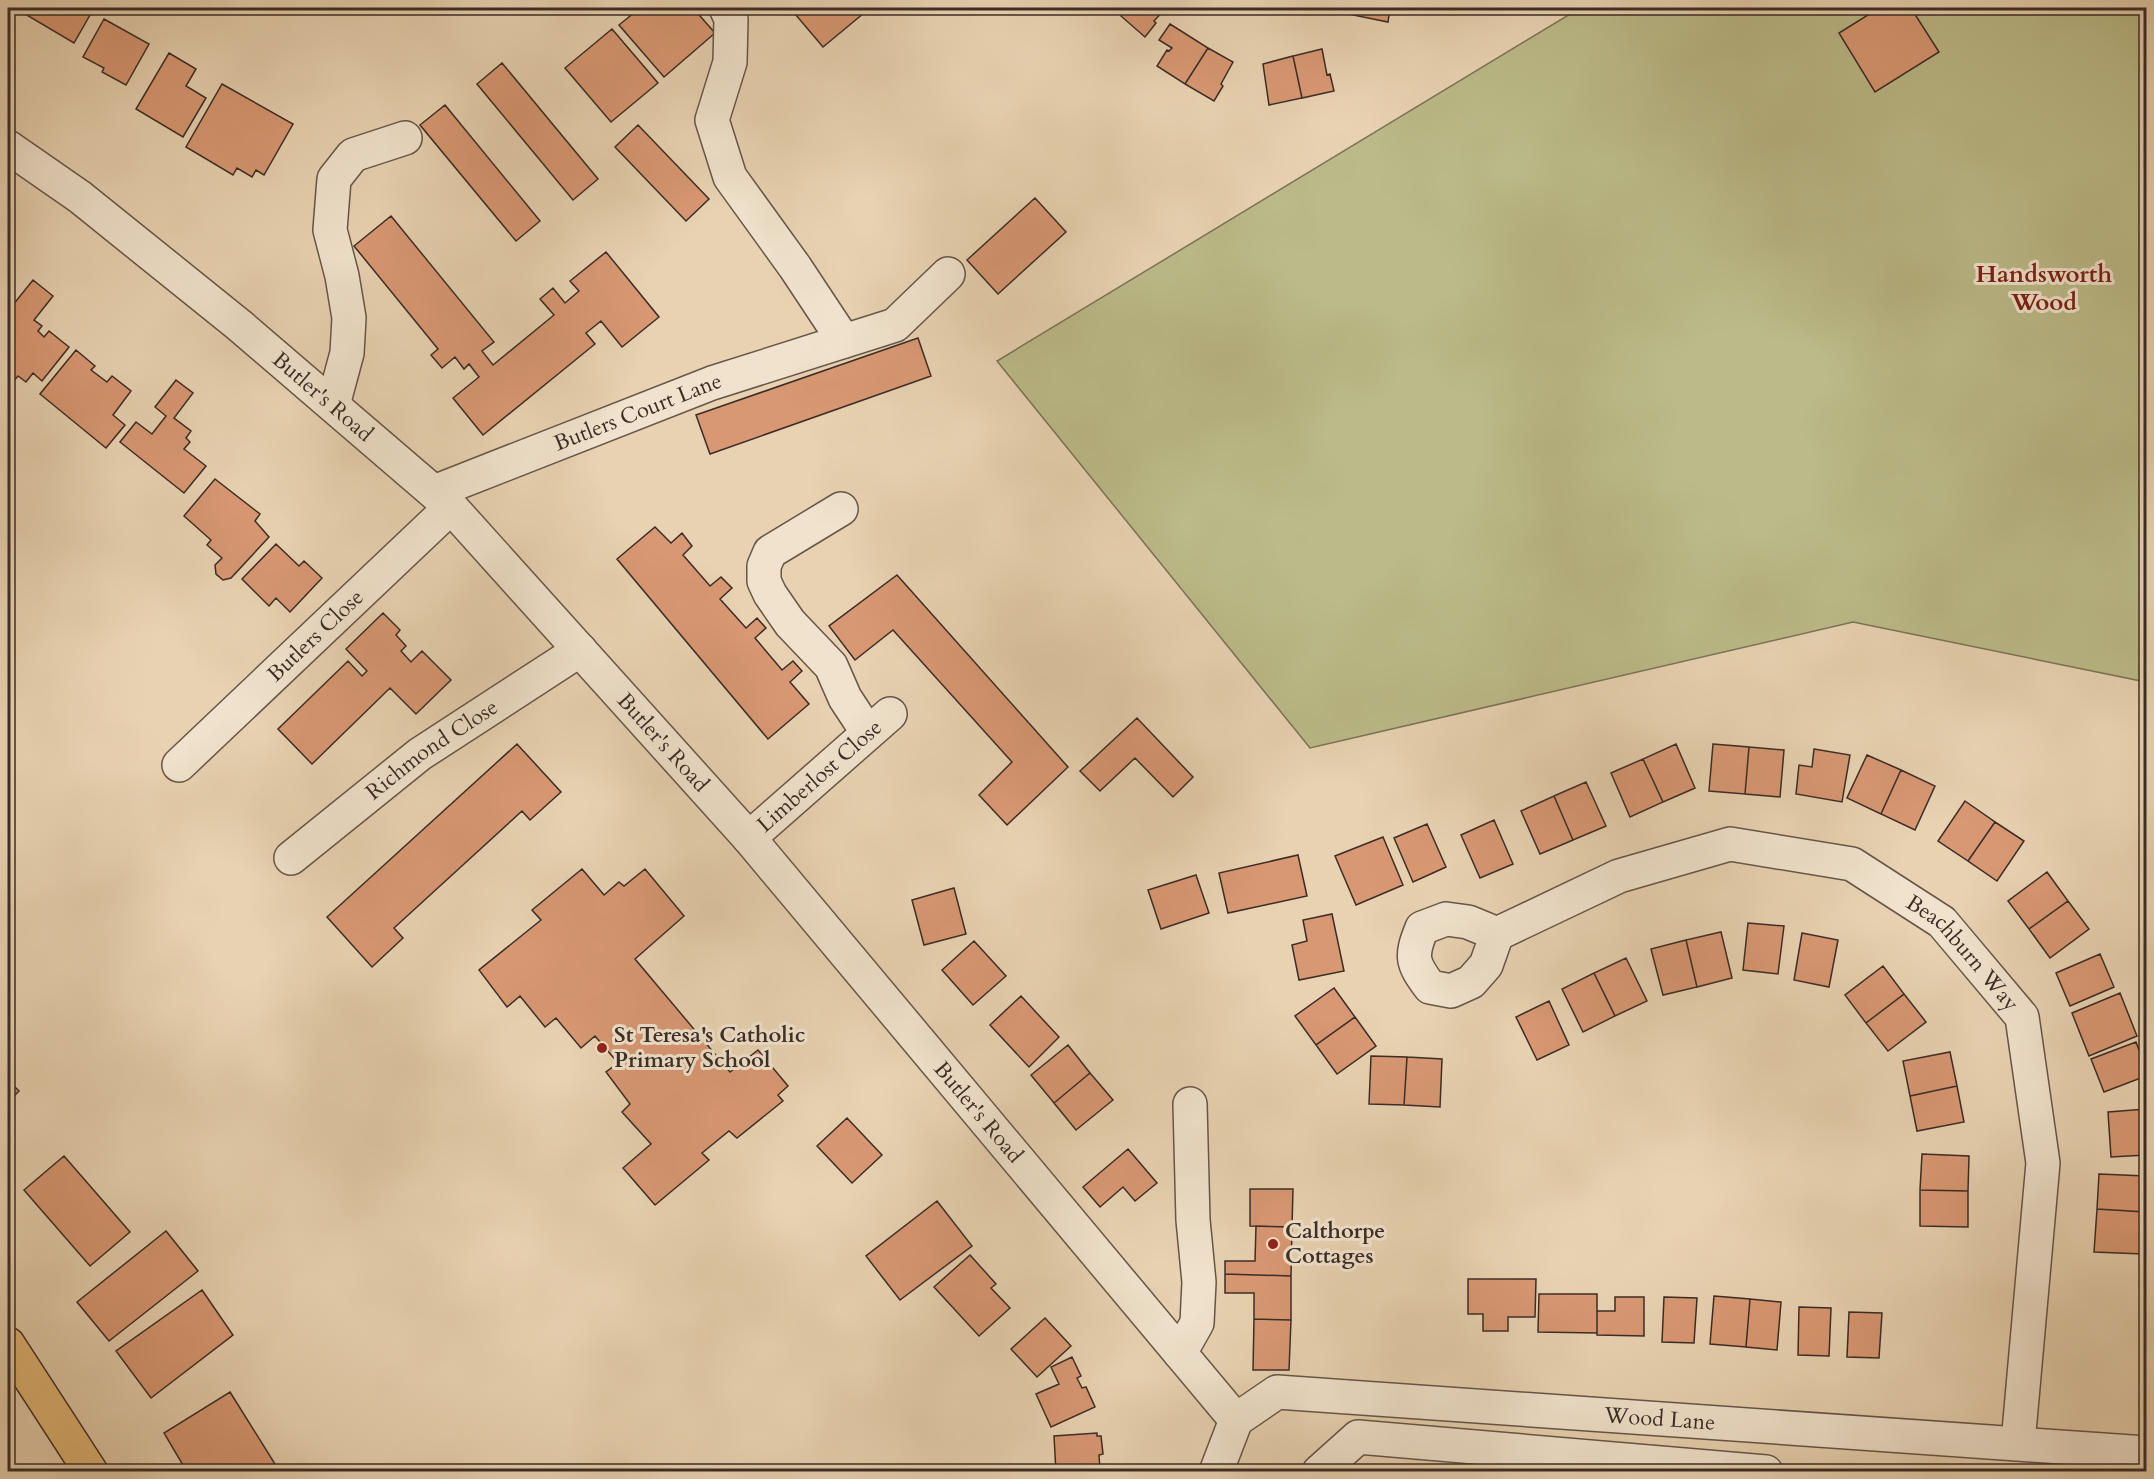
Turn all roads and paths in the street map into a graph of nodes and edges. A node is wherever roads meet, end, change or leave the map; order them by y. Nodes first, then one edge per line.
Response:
1 (726, 8) edge
2 (405, 138) dead end
3 (8, 147) edge
4 (948, 274) dead end
5 (844, 341) junction
6 (333, 405) junction
7 (442, 499) junction
8 (840, 509) dead end
9 (580, 650) junction
10 (179, 765) dead end
11 (749, 838) junction
12 (291, 858) dead end
13 (1497, 934) dead end
14 (1190, 1104) dead end
15 (8, 1344) edge
16 (1180, 1353) junction
17 (1236, 1420) junction
18 (2018, 1443) junction
19 (2146, 1453) edge
20 (91, 1472) edge
21 (1216, 1472) edge
22 (1319, 1472) edge
23 (1766, 1472) edge

1 - 5 street
2 - 6 street
3 - 6 street, Butler's Road
4 - 5 street, Butlers Court Lane
5 - 7 street, Butlers Court Lane
6 - 7 street, Butler's Road
7 - 9 street, Butler's Road
7 - 10 street, Butlers Close
8 - 11 street, Limberlost Close
9 - 11 street, Butler's Road
9 - 12 street, Richmond Close
11 - 16 street, Butler's Road
13 - 18 street, Beachburn Way
14 - 16 street
15 - 20 main road
16 - 17 street, Butler's Road
17 - 18 street, Wood Lane
17 - 21 street
18 - 19 street, Wood Lane
22 - 23 street

